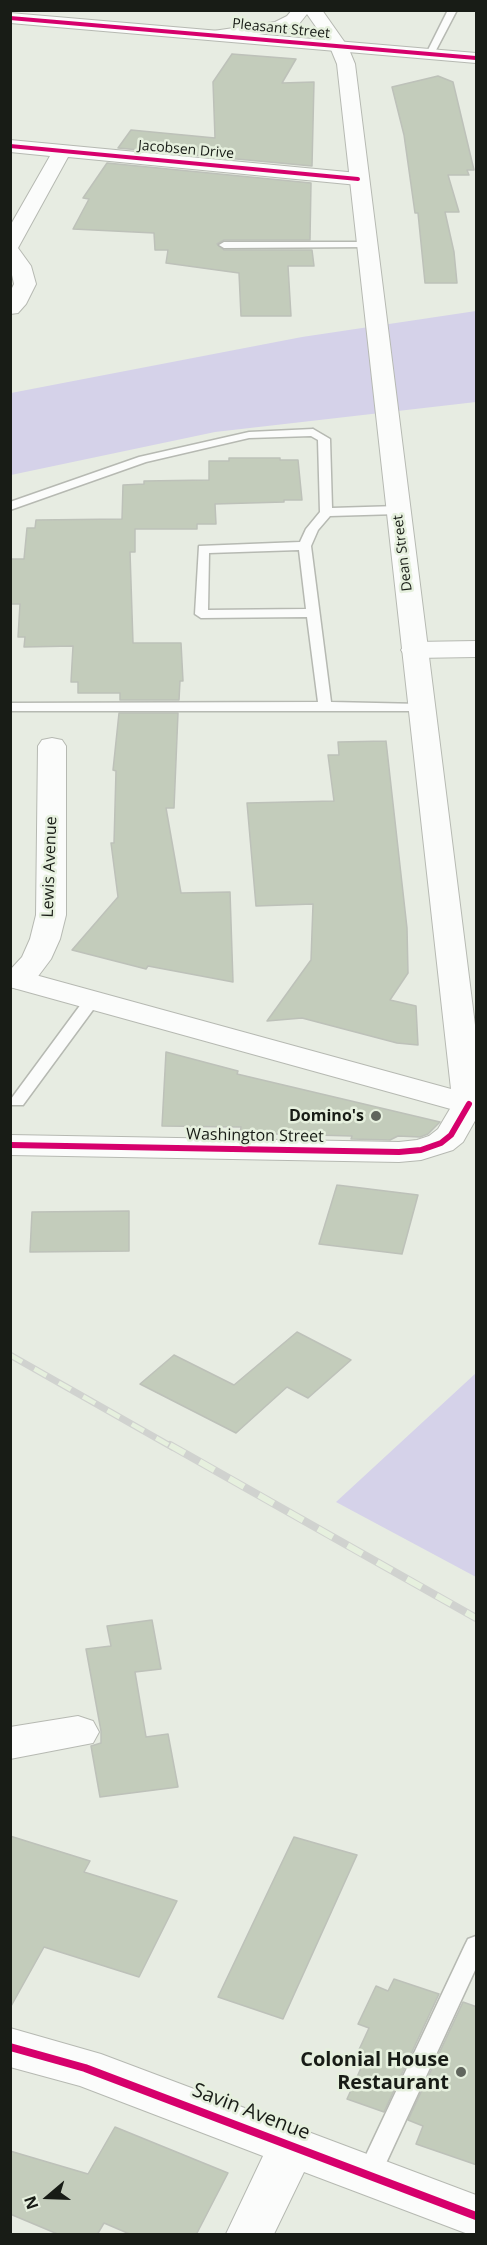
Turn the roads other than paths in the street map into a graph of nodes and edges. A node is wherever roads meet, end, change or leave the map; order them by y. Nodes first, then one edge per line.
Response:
1 (301, 10) edge
2 (313, 10) edge
3 (453, 10) edge
4 (10, 18) edge
5 (220, 35) junction
6 (339, 47) junction
7 (430, 54) junction
8 (477, 58) edge
9 (10, 147) edge
10 (62, 150) junction
11 (358, 178) junction
12 (366, 244) junction
13 (10, 245) edge
14 (224, 245) dead end
15 (10, 252) edge
16 (10, 308) edge
17 (10, 506) edge
18 (398, 510) junction
19 (326, 513) junction
20 (305, 546) junction
21 (313, 613) junction
22 (477, 649) edge
23 (414, 650) junction
24 (326, 706) junction
25 (10, 707) edge
26 (421, 708) junction
27 (52, 746) dead end
28 (15, 979) edge
29 (93, 999) junction
30 (17, 1102) dead end
31 (473, 1105) edge
32 (10, 1145) edge
33 (78, 1732) dead end
34 (10, 1743) edge
35 (477, 1945) edge
36 (10, 2047) edge
37 (292, 2146) junction
38 (369, 2174) junction
39 (477, 2216) edge
40 (250, 2235) edge

1 - 5 main road
2 - 6 main road, Dean Street
3 - 7 lane
4 - 5 main road, Pleasant Street
5 - 6 main road, Pleasant Street
6 - 7 main road, Pleasant Street
6 - 11 main road, Dean Street
7 - 8 main road, Pleasant Street
9 - 10 main road, Jacobsen Drive
10 - 11 main road, Jacobsen Drive
10 - 13 main road
11 - 12 main road, Dean Street
12 - 14 lane
12 - 18 main road, Dean Street
15 - 16 main road
17 - 19 lane
18 - 19 lane
18 - 23 main road, Dean Street
19 - 20 lane
20 - 21 lane
20 - 21 lane
21 - 24 lane
22 - 23 main road
23 - 26 main road, Dean Street
24 - 25 lane
24 - 26 lane
26 - 31 main road, Dean Street
27 - 28 main road, Lewis Avenue
28 - 29 main road
29 - 30 lane
29 - 31 main road
31 - 32 main road, Washington Street
33 - 34 main road
35 - 38 lane
36 - 37 main road, Savin Avenue
37 - 38 main road, Savin Avenue
37 - 40 main road
38 - 39 main road, Savin Avenue

